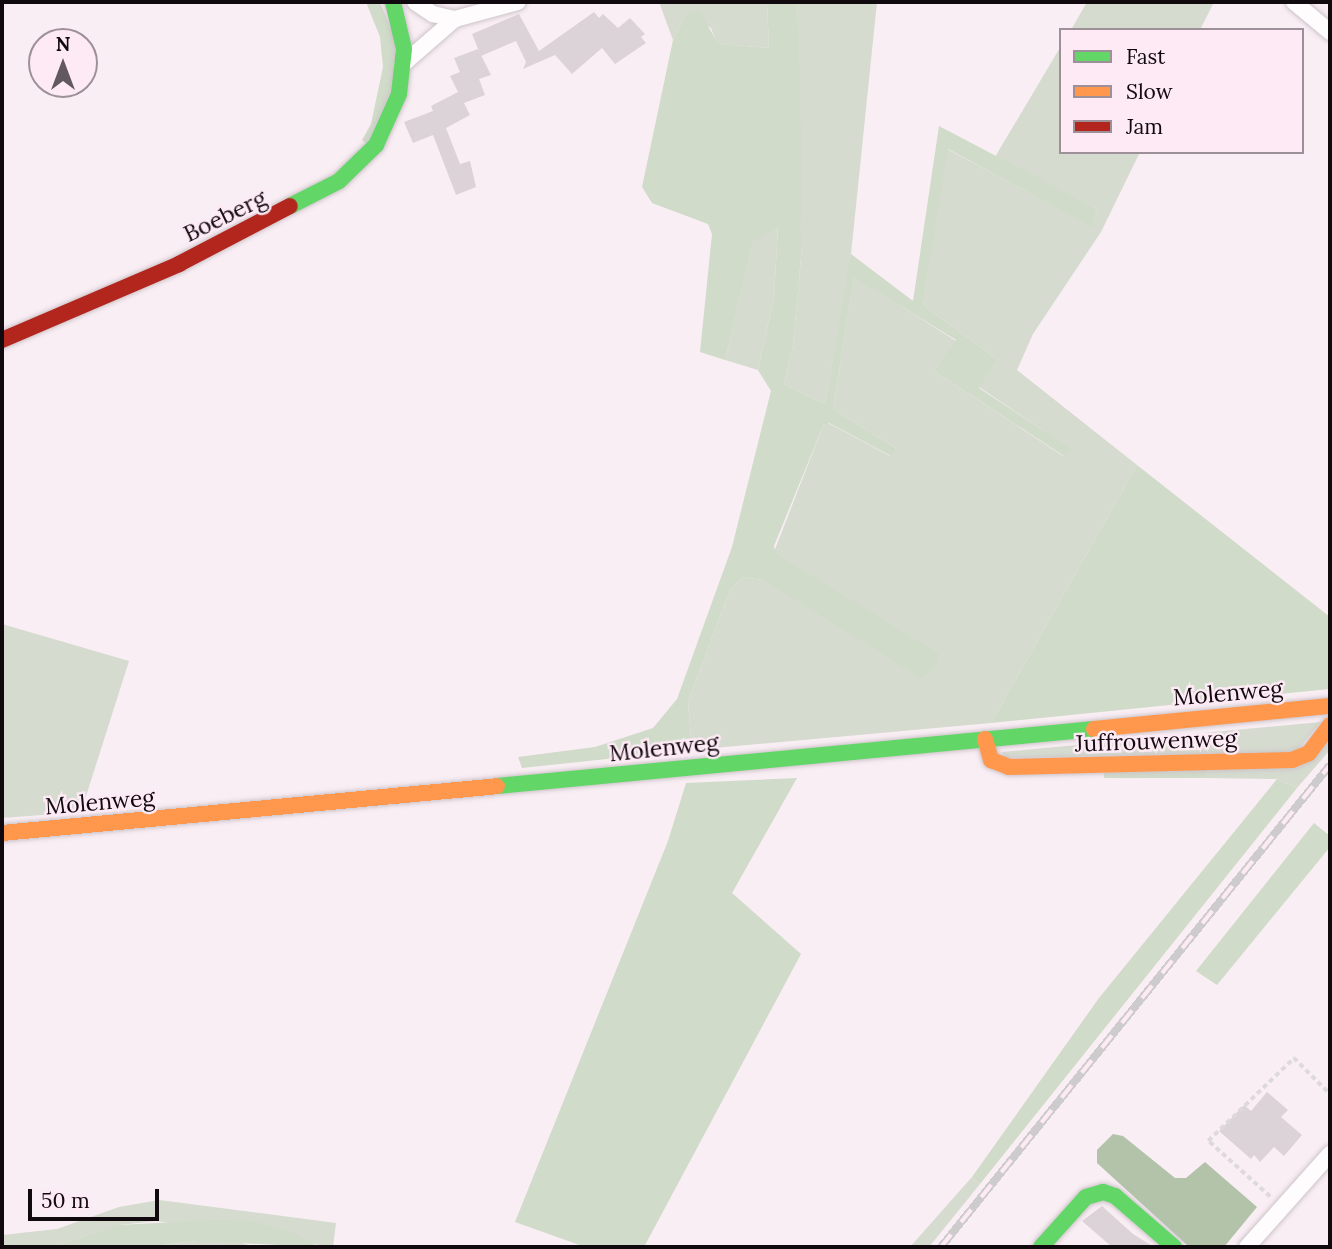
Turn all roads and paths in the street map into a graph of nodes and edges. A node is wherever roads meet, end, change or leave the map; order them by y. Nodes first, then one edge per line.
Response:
1 (393, 2) edge
2 (415, 2) edge
3 (518, 2) edge
4 (1294, 2) edge
5 (455, 19) junction
6 (1330, 32) edge
7 (402, 65) junction
8 (2, 340) edge
9 (1330, 706) edge
10 (1330, 726) edge
11 (985, 740) junction
12 (2, 833) edge
13 (1330, 1094) edge
14 (1330, 1154) edge
15 (1282, 1208) junction
16 (1041, 1247) edge
17 (1174, 1247) edge
18 (1247, 1247) edge

1 - 7 main road, Boeberg
2 - 5 street
3 - 5 street
4 - 6 street
5 - 7 street
7 - 8 main road, Boeberg
9 - 11 main road, Molenweg
10 - 11 main road, Juffrouwenweg
11 - 12 main road, Molenweg
13 - 15 path
14 - 15 street
15 - 18 street
16 - 17 main road

